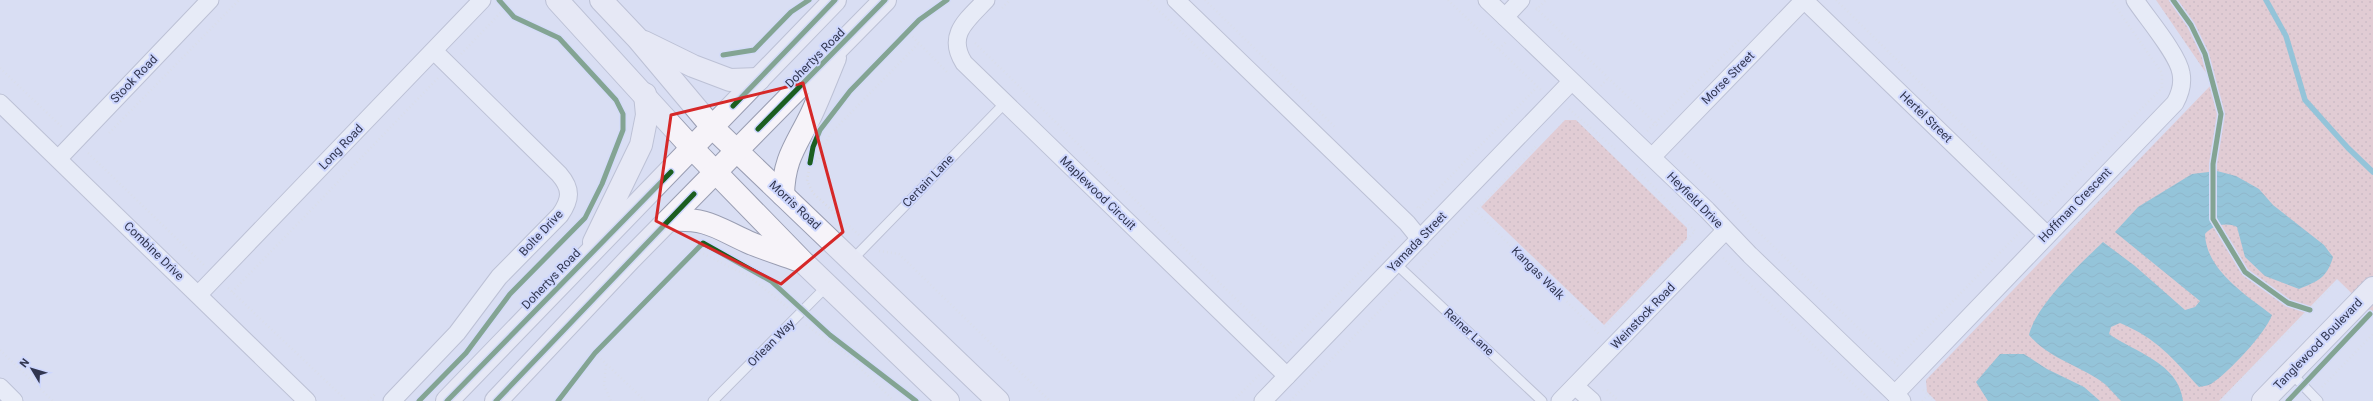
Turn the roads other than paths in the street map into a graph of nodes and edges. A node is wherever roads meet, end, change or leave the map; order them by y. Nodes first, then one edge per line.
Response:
1 (210, 0) edge
2 (482, 0) edge
3 (557, 0) edge
4 (601, 0) edge
5 (835, 0) edge
6 (885, 0) edge
7 (986, 0) edge
8 (1176, 0) edge
9 (1487, 0) edge
10 (1804, 0) edge
11 (2134, 0) edge
12 (1526, 2) edge
13 (1505, 17) junction
14 (638, 39) junction
15 (839, 48) junction
16 (434, 50) junction
17 (759, 80) junction
18 (1571, 82) junction
19 (645, 94) junction
20 (0, 103) edge
21 (1005, 103) junction
22 (712, 127) junction
23 (692, 148) junction
24 (737, 150) junction
25 (1652, 157) junction
26 (59, 158) junction
27 (716, 171) junction
28 (783, 195) junction
29 (670, 220) junction
30 (1725, 231) junction
31 (2047, 235) junction
32 (1420, 239) junction
33 (589, 254) junction
34 (852, 260) junction
35 (804, 263) junction
36 (1396, 264) junction
37 (828, 285) junction
38 (2373, 288) edge
39 (199, 294) junction
40 (2290, 372) junction
41 (1287, 376) junction
42 (1575, 386) junction
43 (0, 387) edge
44 (1898, 397) edge
45 (2316, 399) edge
46 (14, 401) edge
47 (307, 401) edge
48 (392, 401) edge
49 (447, 401) edge
50 (496, 401) edge
51 (713, 401) edge
52 (948, 401) edge
53 (998, 401) edge
54 (1263, 401) edge
55 (1542, 401) edge
56 (1560, 401) edge
57 (1592, 401) edge
58 (2262, 401) edge

1 - 26 street, Stook Road
2 - 16 street, Long Road
3 - 19 street
4 - 14 street, Morris Road
5 - 17 street, Dohertys Road
6 - 15 street, Dohertys Road
7 - 21 street, Maplewood Circuit
8 - 32 street
9 - 13 street, Heyfield Drive
10 - 25 street, Morse Street
10 - 31 street, Hertel Street
11 - 31 street, Hoffman Crescent
12 - 13 street
13 - 18 street, Heyfield Drive
14 - 17 street
14 - 22 street, Morris Road
15 - 24 street, Dohertys Road
15 - 28 street
16 - 39 street, Long Road
16 - 48 street, Bolte Drive
17 - 22 street, Dohertys Road
18 - 25 street, Heyfield Drive
18 - 32 street, Yamada Street
19 - 23 street
19 - 33 street
20 - 26 street, Combine Drive
21 - 34 lane, Certain Lane
21 - 41 street, Maplewood Circuit
22 - 23 street, Dohertys Road
22 - 24 street, Morris Road
23 - 27 street
23 - 33 street, Dohertys Road
24 - 27 street, Dohertys Road
24 - 28 street, Morris Road
25 - 30 street, Heyfield Drive
26 - 39 street, Combine Drive
27 - 29 street, Dohertys Road
27 - 35 street
28 - 34 street, Morris Road
29 - 35 street
29 - 50 street, Dohertys Road
30 - 42 street, Weinstock Road
30 - 44 street, Heyfield Drive
31 - 44 street, Hoffman Crescent
32 - 36 street, Yamada Street
33 - 49 street, Dohertys Road
34 - 53 street, Morris Road
35 - 37 street
36 - 41 street, Yamada Street
36 - 55 lane, Reiner Lane
37 - 51 lane, Orlean Way
37 - 52 street
38 - 40 street, Tanglewood Boulevard
39 - 47 street, Combine Drive
40 - 45 lane
40 - 58 street, Tanglewood Boulevard
41 - 54 street, Yamada Street
42 - 56 street, Weinstock Road
42 - 57 street
43 - 46 street

